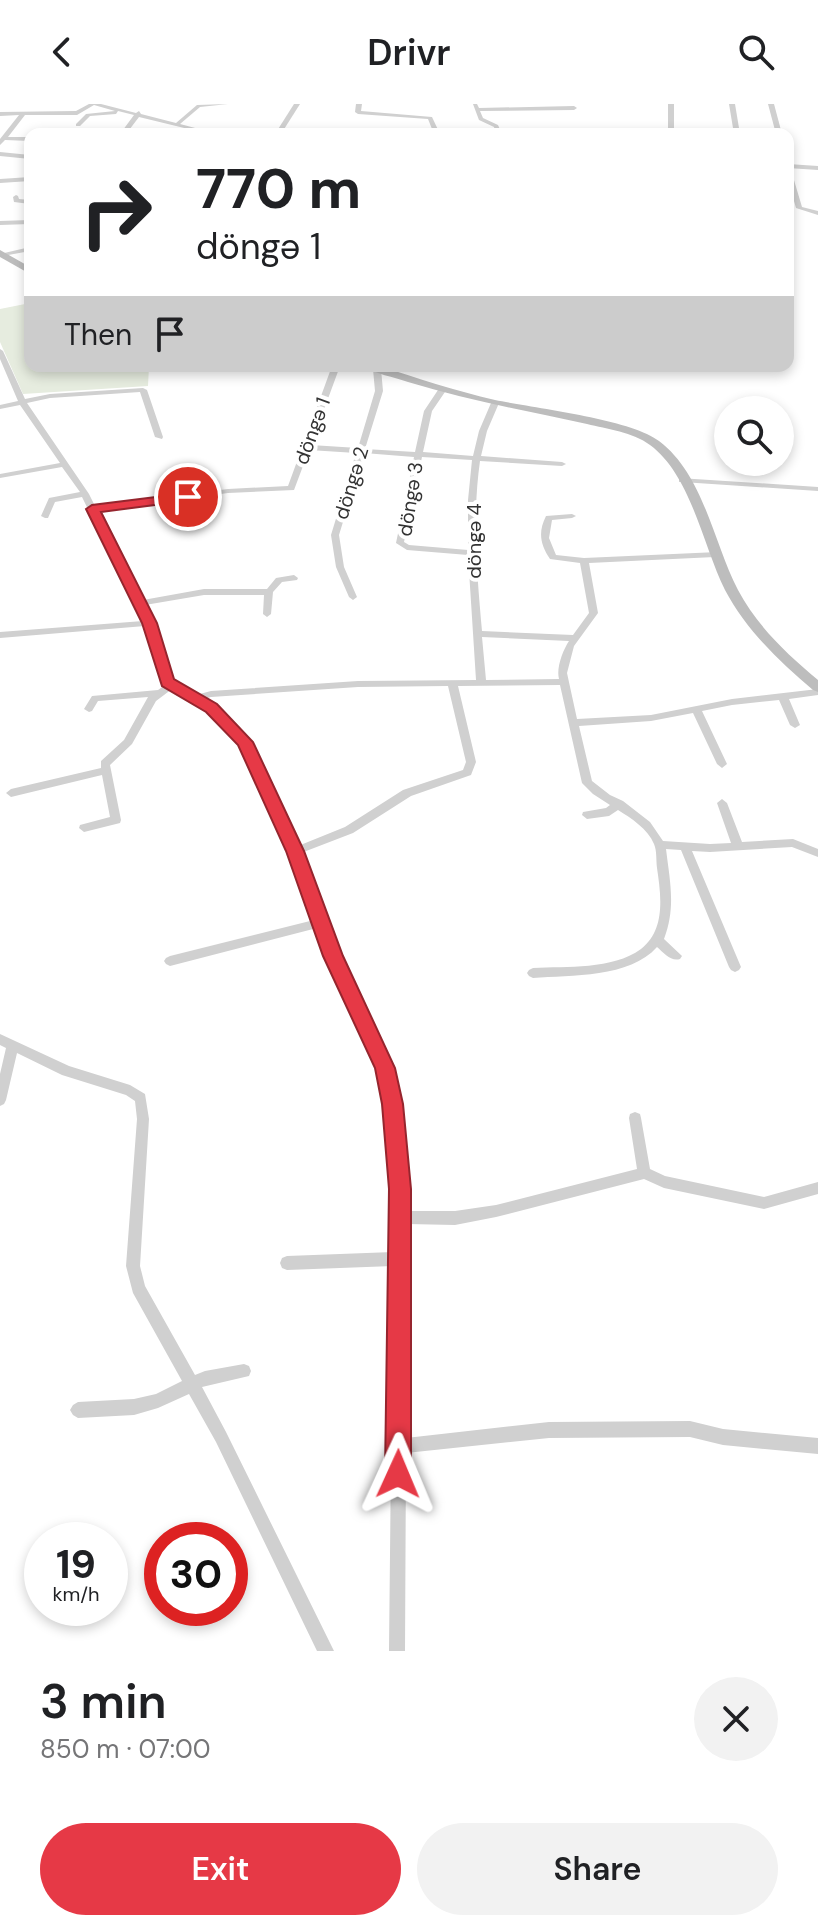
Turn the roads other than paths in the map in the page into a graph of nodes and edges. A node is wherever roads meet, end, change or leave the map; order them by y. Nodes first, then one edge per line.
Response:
1 (12, 104) edge
2 (94, 104) edge
3 (209, 104) edge
4 (225, 104) edge
5 (297, 104) edge
6 (359, 104) edge
7 (671, 104) edge
8 (732, 104) edge
9 (771, 104) edge
10 (476, 107) edge
11 (574, 108) dead end
12 (121, 110) junction
13 (155, 110) dead end
14 (2, 114) edge
15 (23, 114) junction
16 (142, 114) junction
17 (178, 123) junction
18 (78, 125) dead end
19 (129, 128) edge
20 (195, 128) edge
21 (282, 128) edge
22 (434, 128) edge
23 (497, 128) edge
24 (671, 128) edge
25 (736, 128) edge
26 (777, 128) edge
27 (24, 137) edge
28 (2, 141) edge
29 (0, 154) edge
30 (24, 156) edge
31 (794, 168) edge
32 (818, 168) edge
33 (24, 179) edge
34 (0, 181) edge
35 (794, 185) edge
36 (16, 197) dead end
37 (24, 202) edge
38 (803, 211) junction
39 (818, 213) edge
40 (794, 218) edge
41 (24, 222) edge
42 (0, 223) edge
43 (24, 250) edge
44 (2, 254) edge
45 (24, 267) edge
46 (0, 351) edge
47 (334, 372) edge
48 (373, 372) edge
49 (388, 372) edge
50 (443, 389) junction
51 (22, 402) junction
52 (495, 403) junction
53 (0, 407) edge
54 (159, 437) dead end
55 (305, 447) junction
56 (361, 450) junction
57 (417, 454) junction
58 (478, 458) junction
59 (65, 464) junction
60 (562, 464) dead end
61 (0, 476) edge
62 (682, 480) junction
63 (291, 488) junction
64 (818, 489) edge
65 (85, 494) junction
66 (287, 500) dead end
67 (92, 509) junction
68 (45, 516) dead end
69 (572, 516) dead end
70 (471, 553) junction
71 (715, 554) junction
72 (584, 561) junction
73 (294, 578) dead end
74 (269, 592) junction
75 (353, 597) dead end
76 (140, 603) junction
77 (267, 614) dead end
78 (150, 623) junction
79 (479, 634) junction
80 (0, 635) edge
81 (576, 638) junction
82 (481, 682) junction
83 (562, 682) junction
84 (452, 683) junction
85 (170, 686) junction
86 (818, 690) edge
87 (158, 693) junction
88 (783, 697) junction
89 (196, 698) junction
90 (89, 709) dead end
91 (697, 711) junction
92 (575, 723) junction
93 (795, 725) dead end
94 (722, 764) dead end
95 (104, 771) junction
96 (11, 793) dead end
97 (722, 803) dead end
98 (619, 804) junction
99 (587, 815) dead end
100 (84, 828) dead end
101 (660, 845) junction
102 (738, 846) junction
103 (685, 847) junction
104 (295, 851) junction
105 (818, 853) edge
106 (320, 923) junction
107 (658, 941) junction
108 (676, 956) dead end
109 (170, 961) dead end
110 (735, 967) dead end
111 (533, 973) dead end
112 (6, 1042) edge
113 (0, 1100) edge
114 (635, 1118) dead end
115 (644, 1173) junction
116 (818, 1188) edge
117 (400, 1217) junction
118 (400, 1259) junction
119 (287, 1263) dead end
120 (244, 1371) dead end
121 (193, 1385) junction
122 (78, 1410) dead end
123 (399, 1446) junction
124 (818, 1446) edge
125 (326, 1651) edge
126 (397, 1651) edge

1 - 14 street
2 - 12 street
2 - 15 street
3 - 4 street
3 - 17 street
5 - 21 street
6 - 22 street
7 - 24 street
8 - 25 street
9 - 26 street
10 - 11 street
10 - 23 street
12 - 16 street
12 - 18 street
13 - 16 street
14 - 15 street
15 - 28 street
16 - 17 street
16 - 19 street
17 - 20 street
27 - 28 street
29 - 30 street
31 - 32 street
33 - 34 street
35 - 38 street
36 - 37 street
38 - 39 street
38 - 40 street
41 - 42 street
43 - 44 street
44 - 45 main road
46 - 51 street
47 - 55 street, döngə 1
48 - 56 street, döngə 2
49 - 50 main road
50 - 52 main road
50 - 57 street, döngə 3
51 - 53 street
51 - 54 street
51 - 59 street
52 - 58 street, döngə 4
52 - 62 main road
55 - 56 street
55 - 63 street, döngə 1
56 - 57 street
56 - 75 street, döngə 2
57 - 58 street
57 - 70 street, döngə 3
58 - 60 street
58 - 70 street, döngə 4
59 - 61 street
59 - 65 street
62 - 64 street
62 - 71 main road
63 - 66 street
63 - 67 street, döngə 1
65 - 67 street
65 - 68 street
67 - 76 street
69 - 72 street
70 - 79 street, döngə 4
71 - 72 street
71 - 86 main road
72 - 81 street
73 - 74 street
74 - 76 street
74 - 77 street
76 - 78 street
78 - 80 street
78 - 85 street
79 - 81 street
79 - 82 street, döngə 4
81 - 83 street
82 - 83 street
82 - 84 street
83 - 92 street
84 - 89 street
84 - 104 street
85 - 87 street
85 - 89 street
86 - 88 street
87 - 90 street
87 - 95 street
88 - 91 street
88 - 93 street
89 - 104 street
91 - 92 street
91 - 94 street
92 - 98 street
95 - 96 street
95 - 100 street
97 - 102 street
98 - 99 street
98 - 101 street
101 - 103 street
101 - 107 street
102 - 103 street
102 - 105 street
103 - 110 street
104 - 106 street
106 - 109 street
106 - 117 street
107 - 108 street
107 - 111 street
112 - 113 street
112 - 121 street
114 - 115 street
115 - 116 street
115 - 117 street
117 - 118 street
118 - 119 street
118 - 123 street
120 - 121 street
121 - 122 street
121 - 125 street
123 - 124 street
123 - 126 street

